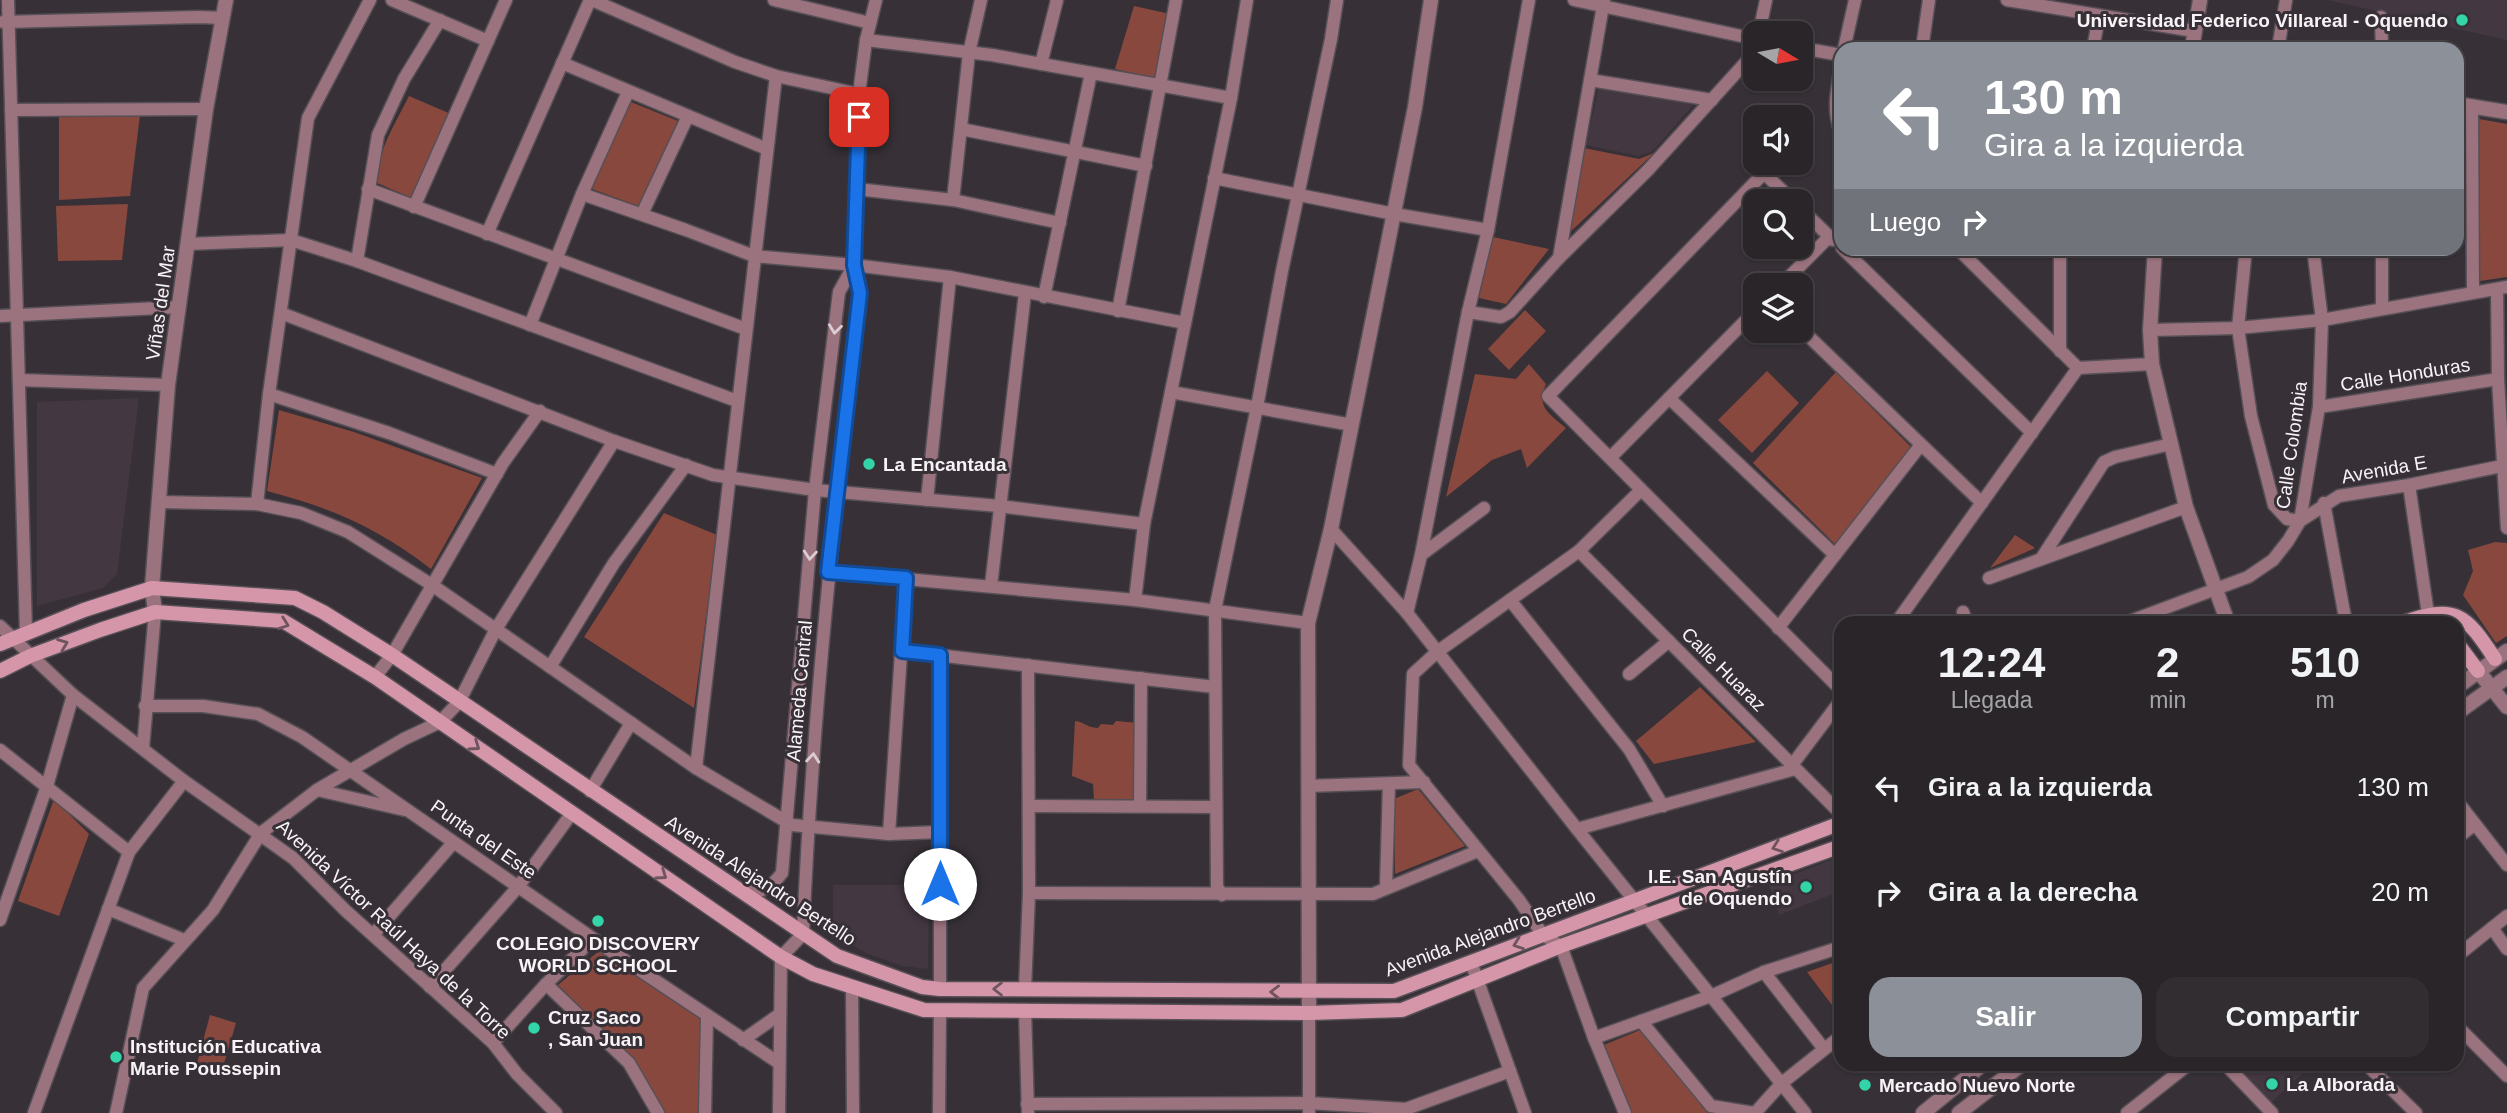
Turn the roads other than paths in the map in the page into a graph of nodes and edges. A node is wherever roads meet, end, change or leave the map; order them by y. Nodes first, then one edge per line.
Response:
1 (8, 0) edge
2 (226, 0) edge
3 (370, 0) edge
4 (392, 0) edge
5 (506, 0) edge
6 (591, 0) edge
7 (877, 0) edge
8 (981, 0) edge
9 (1057, 0) edge
10 (1176, 0) edge
11 (1247, 0) edge
12 (1337, 0) edge
13 (1431, 0) edge
14 (1530, 0) edge
15 (1574, 0) edge
16 (1766, 0) edge
17 (1855, 0) edge
18 (1929, 0) edge
19 (2007, 0) edge
20 (2200, 0) edge
21 (2286, 0) edge
22 (778, 1) edge
23 (1604, 3) edge
24 (2099, 16) junction
25 (2381, 17) dead end
26 (223, 18) junction
27 (440, 20) junction
28 (1762, 21) edge
29 (4, 22) edge
30 (870, 23) junction
31 (2194, 32) junction
32 (1743, 36) edge
33 (866, 40) junction
34 (488, 41) junction
35 (1846, 42) edge
36 (1923, 42) edge
37 (2094, 42) edge
38 (2193, 42) edge
39 (2279, 42) edge
40 (2382, 42) edge
41 (1813, 50) edge
42 (969, 53) junction
43 (1834, 54) edge
44 (562, 63) junction
45 (1041, 64) junction
46 (1743, 65) edge
47 (1091, 73) junction
48 (776, 76) junction
49 (1590, 80) junction
50 (1161, 85) junction
51 (628, 92) junction
52 (859, 94) junction
53 (1231, 98) junction
54 (1712, 100) junction
55 (2464, 105) edge
56 (206, 109) junction
57 (11, 110) junction
58 (2507, 112) edge
59 (688, 116) junction
60 (961, 129) junction
61 (767, 149) junction
62 (1075, 152) junction
63 (1146, 166) junction
64 (1214, 178) junction
65 (368, 189) junction
66 (858, 189) junction
67 (1749, 189) edge
68 (1781, 189) edge
69 (582, 194) junction
70 (1298, 194) junction
71 (1743, 195) edge
72 (953, 200) junction
73 (414, 207) junction
74 (642, 214) junction
75 (1394, 214) junction
76 (1813, 221) edge
77 (1060, 223) junction
78 (1488, 230) junction
79 (487, 234) junction
80 (1829, 237) junction
81 (291, 240) junction
82 (1834, 242) edge
83 (187, 244) junction
84 (754, 256) junction
85 (1849, 256) edge
86 (1965, 256) edge
87 (2060, 256) edge
88 (2155, 256) edge
89 (2245, 256) edge
90 (2314, 256) edge
91 (2382, 256) edge
92 (1558, 259) junction
93 (555, 260) junction
94 (357, 261) junction
95 (854, 265) junction
96 (1793, 273) edge
97 (950, 277) junction
98 (2502, 288) edge
99 (2473, 291) junction
100 (1025, 293) junction
101 (1044, 297) junction
102 (178, 307) junction
103 (2382, 308) junction
104 (1118, 311) junction
105 (1468, 312) junction
106 (281, 313) junction
107 (0, 316) edge
108 (17, 316) junction
109 (2322, 320) junction
110 (1185, 323) junction
111 (1743, 323) edge
112 (530, 325) junction
113 (2238, 328) junction
114 (746, 329) junction
115 (2150, 330) junction
116 (1813, 341) edge
117 (2060, 351) junction
118 (2152, 364) junction
119 (2078, 368) junction
120 (2498, 379) junction
121 (19, 380) junction
122 (167, 385) junction
123 (1171, 392) junction
124 (269, 394) junction
125 (1669, 398) junction
126 (737, 401) junction
127 (1257, 407) junction
128 (2319, 407) junction
129 (540, 411) junction
130 (1352, 425) junction
131 (2032, 433) junction
132 (614, 441) junction
133 (2171, 444) junction
134 (1920, 446) junction
135 (1609, 458) junction
136 (686, 466) junction
137 (2505, 466) edge
138 (497, 474) junction
139 (731, 479) junction
140 (2409, 485) junction
141 (816, 490) junction
142 (1641, 490) junction
143 (837, 492) junction
144 (927, 500) junction
145 (159, 502) junction
146 (1982, 503) junction
147 (2324, 503) junction
148 (257, 504) junction
149 (999, 506) junction
150 (2186, 507) junction
151 (1484, 508) dead end
152 (2300, 522) junction
153 (1143, 524) junction
154 (2507, 528) edge
155 (1331, 529) junction
156 (1579, 551) junction
157 (1421, 555) junction
158 (1835, 555) junction
159 (2041, 559) junction
160 (828, 572) junction
161 (906, 578) junction
162 (1989, 578) dead end
163 (432, 585) junction
164 (991, 586) junction
165 (1413, 587) junction
166 (152, 588) junction
167 (2217, 590) junction
168 (1390, 594) junction
169 (1135, 600) junction
170 (1510, 600) junction
171 (1215, 610) junction
172 (155, 612) junction
173 (1407, 613) junction
174 (2428, 614) junction
175 (1901, 616) edge
176 (2145, 616) edge
177 (2226, 616) edge
178 (2345, 616) edge
179 (2422, 616) edge
180 (2453, 616) edge
181 (2464, 622) edge
182 (1308, 623) junction
183 (0, 626) edge
184 (1778, 628) junction
185 (496, 629) junction
186 (13, 638) edge
187 (1669, 641) junction
188 (902, 651) junction
189 (1437, 652) junction
190 (2464, 652) edge
191 (392, 655) junction
192 (940, 655) junction
193 (2501, 655) edge
194 (30, 656) junction
195 (1028, 665) junction
196 (550, 667) junction
197 (0, 671) edge
198 (2478, 671) junction
199 (1629, 674) dead end
200 (375, 677) junction
201 (1140, 678) junction
202 (2506, 680) edge
203 (2464, 682) edge
204 (1834, 683) edge
205 (1215, 687) junction
206 (2492, 687) junction
207 (73, 695) junction
208 (2473, 701) junction
209 (459, 702) junction
210 (145, 706) junction
211 (2507, 707) edge
212 (2464, 708) edge
213 (1834, 710) edge
214 (440, 722) junction
215 (631, 723) junction
216 (143, 748) junction
217 (0, 750) edge
218 (1409, 765) junction
219 (1794, 767) junction
220 (696, 768) junction
221 (351, 770) junction
222 (184, 781) junction
223 (1424, 782) junction
224 (1409, 783) junction
225 (1389, 785) junction
226 (47, 786) junction
227 (1308, 786) junction
228 (317, 790) junction
229 (590, 791) junction
230 (1029, 806) junction
231 (1140, 806) junction
232 (1663, 806) junction
233 (1215, 807) junction
234 (1834, 807) edge
235 (2464, 810) edge
236 (412, 812) junction
237 (572, 813) junction
238 (787, 823) junction
239 (2475, 824) junction
240 (1834, 826) edge
241 (807, 827) junction
242 (1577, 829) junction
243 (940, 832) junction
244 (261, 833) junction
245 (2464, 833) edge
246 (889, 834) junction
247 (453, 843) junction
248 (1834, 849) edge
249 (1478, 851) junction
250 (129, 852) junction
251 (2507, 865) edge
252 (518, 887) junction
253 (732, 887) junction
254 (1386, 887) junction
255 (1029, 893) junction
256 (1309, 893) junction
257 (1222, 895) junction
258 (1633, 900) junction
259 (108, 909) junction
260 (1646, 916) junction
261 (2507, 916) edge
262 (0, 920) edge
263 (2492, 928) junction
264 (803, 934) junction
265 (373, 935) junction
266 (1543, 935) junction
267 (593, 939) junction
268 (184, 940) junction
269 (1561, 946) junction
270 (1834, 949) edge
271 (2507, 949) edge
272 (2464, 950) edge
273 (781, 957) junction
274 (1471, 962) junction
275 (1764, 972) junction
276 (1479, 981) junction
277 (546, 984) junction
278 (852, 986) junction
279 (430, 987) junction
280 (940, 989) junction
281 (1025, 989) junction
282 (1309, 992) junction
283 (1711, 996) junction
284 (940, 1010) junction
285 (1024, 1010) junction
286 (1309, 1013) junction
287 (780, 1014) junction
288 (707, 1016) junction
289 (1641, 1021) junction
290 (2464, 1033) edge
291 (1594, 1038) junction
292 (743, 1040) junction
293 (1834, 1041) edge
294 (493, 1043) junction
295 (1824, 1049) junction
296 (779, 1063) junction
297 (1974, 1071) edge
298 (2013, 1071) edge
299 (2182, 1071) edge
300 (2232, 1071) edge
301 (2373, 1071) edge
302 (1510, 1072) junction
303 (2507, 1076) edge
304 (1782, 1083) junction
305 (1129, 1108) edge
306 (1220, 1108) edge
307 (1309, 1108) edge
308 (2144, 1108) edge
309 (1028, 1109) edge
310 (34, 1113) edge
311 (116, 1113) edge
312 (556, 1113) edge
313 (658, 1113) edge
314 (705, 1113) edge
315 (779, 1113) edge
316 (853, 1113) edge
317 (939, 1113) edge
318 (1525, 1113) edge
319 (1625, 1113) edge
320 (1754, 1113) edge
321 (1805, 1113) edge
322 (1923, 1113) edge
323 (1959, 1113) edge
324 (2127, 1113) edge
325 (2272, 1113) edge
326 (2416, 1113) edge

1 - 29 street
2 - 26 street, Viñas del Mar
3 - 81 street
4 - 27 street
5 - 34 street
6 - 44 street
6 - 48 street
7 - 30 street, Alameda Central
8 - 42 street
9 - 45 street
10 - 50 street
11 - 53 street
12 - 70 street
13 - 75 street
14 - 78 street
15 - 23 street
16 - 28 street
17 - 35 street
18 - 36 street
19 - 24 street
20 - 31 street
21 - 39 street
22 - 30 street
23 - 32 street
23 - 49 street
24 - 31 street
24 - 37 street
25 - 40 street
26 - 29 street
26 - 56 street, Viñas del Mar
27 - 34 street
27 - 65 street
29 - 57 street
30 - 33 street, Alameda Central
31 - 38 street
33 - 42 street
33 - 52 street, Alameda Central
34 - 73 street
41 - 43 street
42 - 45 street
42 - 60 street
44 - 51 street
44 - 79 street
45 - 47 street
46 - 54 street
47 - 50 street
47 - 62 street
48 - 52 street
48 - 61 street
49 - 54 street
49 - 92 street
50 - 53 street
50 - 63 street
51 - 59 street
51 - 69 street
52 - 66 street, Alameda Central
53 - 64 street
54 - 92 street
55 - 58 street
55 - 99 street
56 - 57 street
56 - 83 street, Viñas del Mar
57 - 108 street
59 - 61 street
59 - 74 street
60 - 62 street
60 - 72 street
61 - 84 street
62 - 63 street
62 - 77 street
63 - 104 street
64 - 70 street
64 - 110 street
65 - 73 street
65 - 94 street
66 - 72 street
66 - 95 street, Alameda Central
67 - 68 street
69 - 74 street
69 - 93 street
70 - 75 street
70 - 127 street
71 - 135 street
72 - 77 street
73 - 79 street
74 - 84 street
75 - 78 street
75 - 130 street
76 - 80 street
77 - 101 street
78 - 105 street
79 - 93 street
80 - 82 street
80 - 96 street
81 - 83 street
81 - 94 street
81 - 106 street
83 - 102 street, Viñas del Mar
84 - 95 street
84 - 114 street
85 - 131 street
86 - 117 street
87 - 117 street
88 - 115 street
89 - 113 street
90 - 109 street, Calle Colombia
91 - 103 street
92 - 105 street
93 - 112 street
93 - 114 street
94 - 112 street
95 - 97 street
95 -> 141 street, Alameda Central
95 - 143 street, Alameda Central
97 - 100 street
97 - 144 street
98 - 99 street
98 - 120 street
99 - 103 street
100 - 101 street
100 - 149 street
101 - 104 street
102 - 108 street
102 - 122 street, Viñas del Mar
103 - 109 street
104 - 110 street
105 - 157 street
106 - 124 street
106 - 129 street
107 - 108 street
108 - 121 street
109 - 113 street
109 - 128 street, Calle Colombia
110 - 123 street
111 - 125 street
112 - 126 street
113 - 115 street
113 - 152 street
114 - 126 street
115 - 118 street
116 - 134 street
117 - 119 street
118 - 119 street
118 - 133 street
119 - 131 street
120 - 128 street, Calle Honduras
120 - 137 street
121 - 122 street
121 - 186 street
122 - 145 street, Viñas del Mar
123 - 127 street
123 - 153 street
124 - 138 street
124 - 148 street
125 - 135 street
125 - 158 street
126 - 139 street
127 - 130 street
127 - 171 street
128 - 152 street, Calle Colombia
129 - 132 street
129 - 138 street
130 - 155 street
131 - 146 street
132 - 136 street
132 - 185 street
133 - 150 street
133 - 159 street
134 - 146 street
134 - 158 street
135 - 142 street
136 - 139 street
136 - 196 street
137 - 140 street, Avenida E
137 - 154 street
138 - 163 street
139 - 141 street
139 - 220 street
140 - 147 street, Avenida E
140 - 174 street
141 - 143 street
141 -> 238 street, Alameda Central
142 - 156 street
142 - 184 street
143 - 144 street
143 - 160 street, Alameda Central
144 - 149 street
145 - 148 street
145 - 166 street, Viñas del Mar
146 - 175 street
147 - 152 street, Avenida E
147 - 178 street
148 - 163 street
149 - 153 street
149 - 164 street
150 - 159 street
150 - 167 street
151 - 157 street
152 - 167 street, Avenida E
153 - 169 street
155 - 168 street
155 - 182 street
156 - 170 street
156 - 187 street, Calle Huaraz
157 - 165 street
158 - 184 street
159 - 162 street
160 - 161 street
241 -> 160 street, Alameda Central
161 - 164 street
161 - 188 street
163 - 185 street
163 - 191 street
164 - 169 street
165 - 168 street
165 - 173 street
166 - 172 street, Viñas del Mar
166 - 186 main road, Avenida Alejandro Bertello
166 - 191 main road, Avenida Alejandro Bertello
167 - 176 street, Avenida E
167 - 177 street
168 - 173 street
169 - 171 street
170 - 189 street
170 - 232 street
171 - 182 street
171 - 205 street
194 -> 172 main road, Avenida Alejandro Bertello
172 -> 200 main road, Avenida Alejandro Bertello
172 - 210 street
173 - 189 street
174 - 179 main road
174 - 180 main road
181 - 193 main road
182 - 227 street
183 - 186 street, Avenida Víctor Raúl Haya de la Torre
184 - 204 street
185 - 196 street
185 - 209 street
186 - 194 street, Avenida Víctor Raúl Haya de la Torre
187 - 199 street
187 - 219 street, Calle Huaraz
188 - 192 street
188 - 246 street
189 - 218 street
189 - 242 street
190 - 198 main road
191 - 200 street
191 - 209 main road, Avenida Alejandro Bertello
192 - 195 street
192 - 243 street
193 - 198 street
193 - 202 street
194 - 197 main road, Avenida Alejandro Bertello
194 - 207 street, Avenida Víctor Raúl Haya de la Torre
195 - 201 street
195 - 230 street
196 - 215 street
198 - 203 street
198 - 206 street
200 - 214 main road, Avenida Alejandro Bertello
201 - 205 street
201 - 231 street
202 - 206 street
205 - 233 street
206 - 208 street
206 - 211 street
207 - 216 street, Avenida Víctor Raúl Haya de la Torre
207 - 226 street
208 - 211 street
208 - 212 street
209 - 214 street
209 - 229 main road, Avenida Alejandro Bertello
210 - 216 street
210 - 221 street, Punta del Este
213 - 219 street
214 - 221 street
214 -> 237 main road, Avenida Alejandro Bertello
215 - 220 street
215 - 229 street
216 - 222 street, Avenida Víctor Raúl Haya de la Torre
217 - 226 street
218 - 223 street
218 - 224 street
219 - 232 street
219 - 234 street, Calle Huaraz
220 - 238 street
221 - 228 street
221 - 236 street, Punta del Este
222 - 244 street, Avenida Víctor Raúl Haya de la Torre
222 - 250 street
223 - 224 street
223 - 249 street
224 - 225 street
225 - 227 street
225 - 254 street
226 - 250 street
226 - 262 street
227 - 256 street
228 - 236 street
228 - 244 street
229 - 253 main road, Avenida Alejandro Bertello
230 - 231 street
230 - 255 street
231 - 233 street
232 - 242 street
233 - 257 street
235 - 239 street
236 - 247 street, Punta del Este
237 - 252 street
237 -> 273 main road, Avenida Alejandro Bertello
238 - 241 street
238 - 253 street, Alameda Central
239 - 245 street
239 - 251 street
240 -> 258 main road, Avenida Alejandro Bertello
241 - 246 street
241 - 264 street, Alameda Central
242 - 258 street
243 - 246 street
243 - 280 street
244 - 265 street, Avenida Víctor Raúl Haya de la Torre
244 - 268 street
247 - 252 street, Punta del Este
247 - 265 street
248 - 260 main road, Avenida Alejandro Bertello
249 - 254 street
249 - 266 street
250 - 259 street
252 - 267 street, Punta del Este
252 - 279 street
253 - 264 main road, Avenida Alejandro Bertello
254 - 256 street
255 - 257 street
255 - 281 street
256 - 257 street
256 - 282 street
258 - 260 street
258 - 266 main road, Avenida Alejandro Bertello
259 - 268 street
259 - 310 street
260 - 269 main road, Avenida Alejandro Bertello
260 - 283 street
261 - 263 street
263 - 271 street
263 - 272 street
264 - 273 street
264 - 280 main road, Avenida Alejandro Bertello
265 - 279 street, Avenida Víctor Raúl Haya de la Torre
266 - 269 street
266 -> 274 main road, Avenida Alejandro Bertello
267 - 277 street
267 - 288 street, Punta del Este
268 - 311 street
269 - 276 main road, Avenida Alejandro Bertello
269 - 291 street
270 - 275 street
273 - 278 main road, Avenida Alejandro Bertello
273 - 287 street
274 - 276 street
274 - 282 main road, Avenida Alejandro Bertello
275 - 283 street
275 - 295 street
276 - 286 main road, Avenida Alejandro Bertello
276 - 302 street
277 - 294 street
277 - 313 street
278 - 284 main road, Avenida Alejandro Bertello
278 - 316 street
279 - 294 street, Avenida Víctor Raúl Haya de la Torre
281 -> 280 main road, Avenida Alejandro Bertello
282 -> 281 main road, Avenida Alejandro Bertello
282 - 286 street
283 - 289 street
283 - 304 street
284 - 285 main road, Avenida Alejandro Bertello
284 - 317 street
285 - 286 main road, Avenida Alejandro Bertello
285 - 309 street
286 - 307 street
287 - 292 street
287 - 296 street
288 - 292 street, Punta del Este
288 - 314 street
289 - 291 street
289 - 320 street
290 - 303 street
291 - 319 street
292 - 296 street, Punta del Este
293 - 295 street
294 - 312 street, Avenida Víctor Raúl Haya de la Torre
295 - 304 street
296 - 315 street
297 - 322 street
298 - 323 street
299 - 308 street
300 - 325 street
301 - 326 street
302 - 307 street
302 - 318 street
304 - 320 street
304 - 321 street
305 - 306 street
305 - 309 street
306 - 307 street
308 - 324 street

